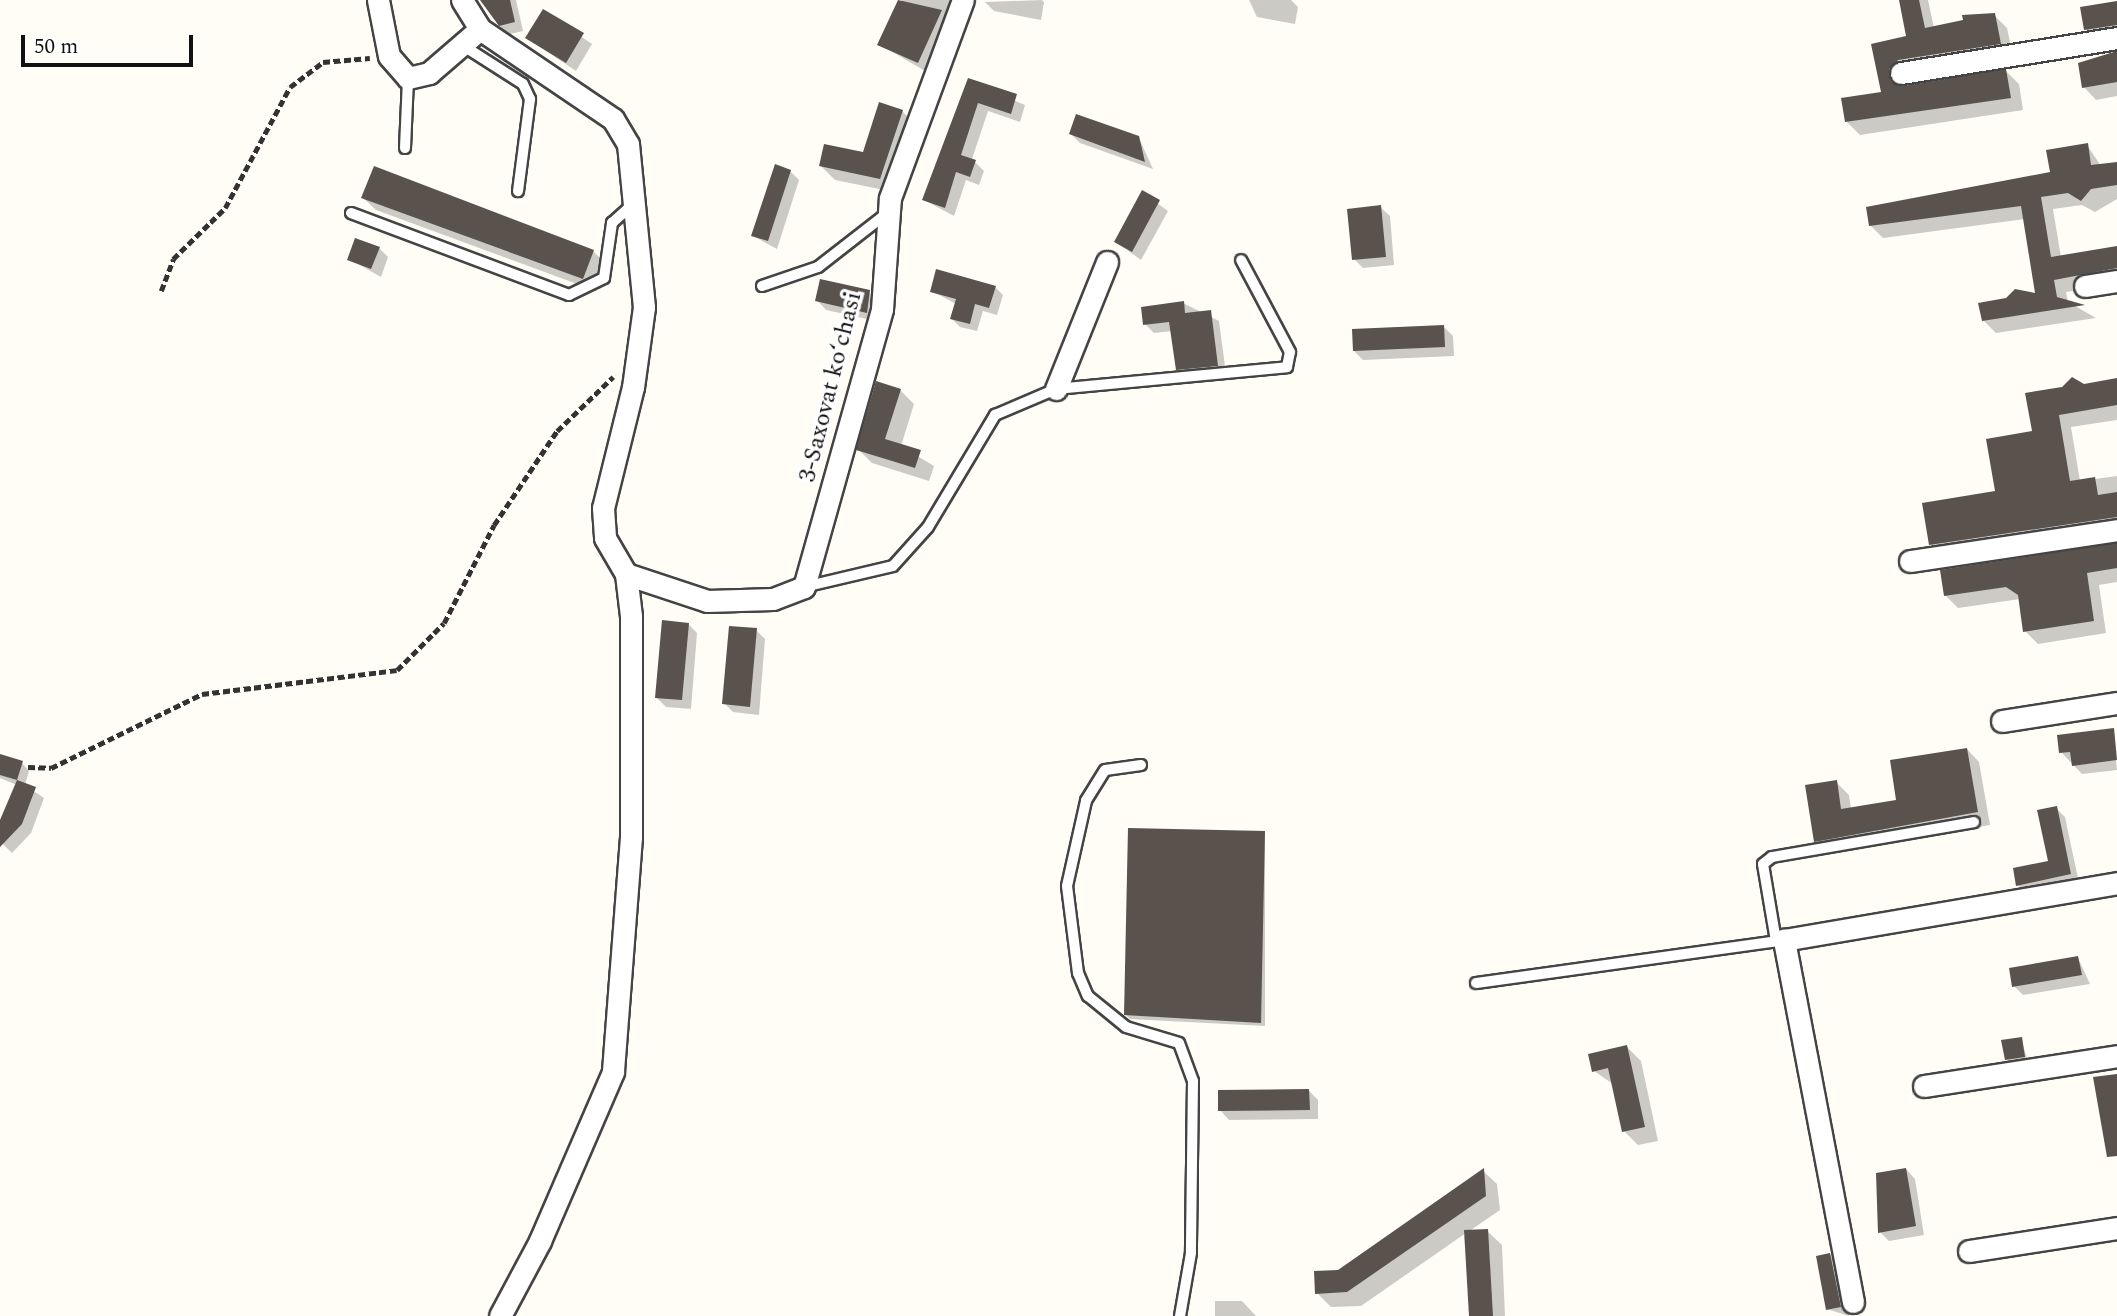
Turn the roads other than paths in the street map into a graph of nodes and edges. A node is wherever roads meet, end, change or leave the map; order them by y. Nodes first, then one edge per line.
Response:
1 (378, 0) edge
2 (463, 0) edge
3 (963, 0) edge
4 (480, 29) junction
5 (2117, 38) edge
6 (462, 45) junction
7 (1901, 73) dead end
8 (408, 78) junction
9 (405, 148) dead end
10 (518, 191) dead end
11 (637, 201) junction
12 (888, 212) junction
13 (351, 213) dead end
14 (1241, 260) dead end
15 (1107, 262) dead end
16 (2117, 281) edge
17 (762, 286) dead end
18 (2085, 286) dead end
19 (1056, 389) junction
20 (2117, 530) edge
21 (1910, 561) dead end
22 (626, 574) junction
23 (804, 587) junction
24 (2117, 703) edge
25 (2002, 721) dead end
26 (1141, 765) dead end
27 (1974, 822) dead end
28 (2117, 883) edge
29 (1780, 941) junction
30 (1476, 984) dead end
31 (2117, 1056) edge
32 (1924, 1086) dead end
33 (2117, 1228) edge
34 (1969, 1251) dead end
35 (1853, 1302) dead end
36 (500, 1316) edge
37 (1180, 1316) edge

1 - 8 street
2 - 4 street
3 - 12 street, 3-Saxovat koʻchasi
4 - 6 street
4 - 11 street
5 - 7 street
6 - 8 street
6 - 10 lane
8 - 9 lane
11 - 13 lane
11 - 22 street
12 - 17 lane
12 - 23 street, 3-Saxovat koʻchasi
14 - 19 lane
15 - 19 street
16 - 18 street
19 - 23 lane
20 - 21 street
22 - 23 street
22 - 36 street
24 - 25 street
26 - 37 lane
27 - 29 lane
28 - 29 street
29 - 30 lane
29 - 35 street
31 - 32 street
33 - 34 street

